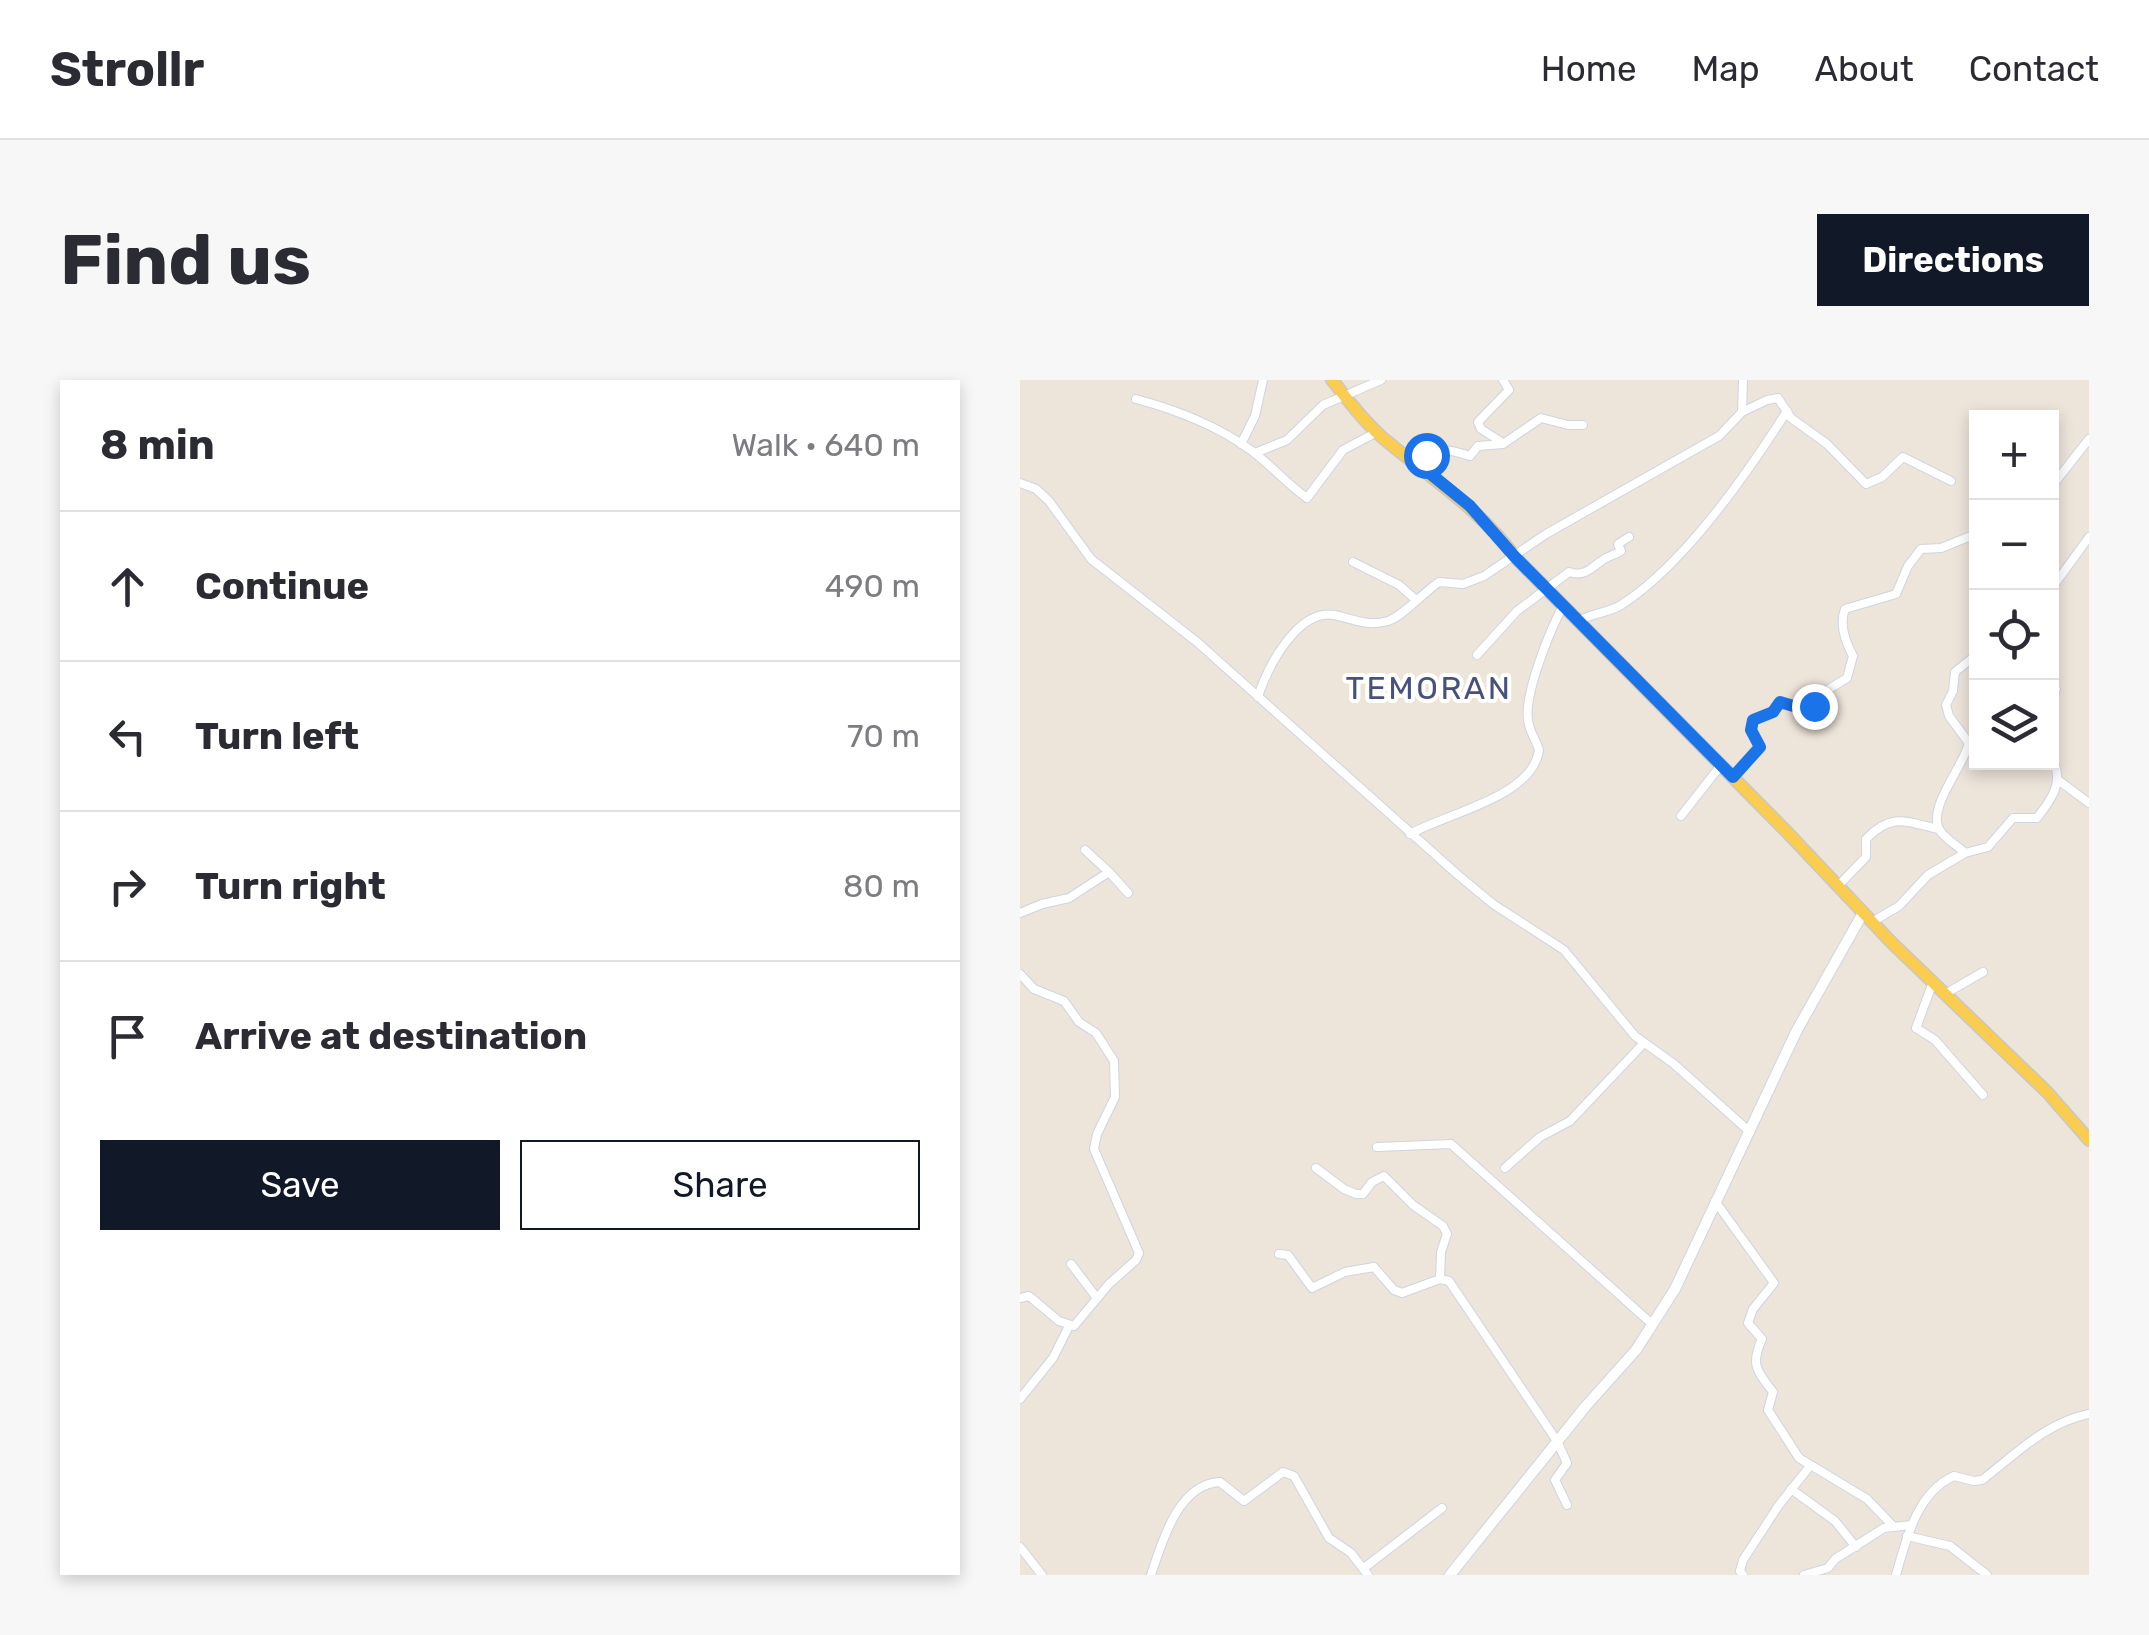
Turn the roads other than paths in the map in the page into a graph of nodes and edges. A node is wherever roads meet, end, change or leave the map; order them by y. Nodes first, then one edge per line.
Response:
1 (1263, 380) edge
2 (1332, 380) edge
3 (1381, 380) edge
4 (1503, 380) edge
5 (1743, 380) edge
6 (1343, 394) junction
7 (1136, 399) dead end
8 (1787, 411) junction
9 (1742, 412) junction
10 (1583, 425) dead end
11 (1376, 432) junction
12 (2089, 438) edge
13 (1241, 444) junction
14 (1504, 444) junction
15 (1255, 453) junction
16 (1416, 462) junction
17 (2059, 477) edge
18 (1950, 481) dead end
19 (1020, 483) edge
20 (1629, 536) dead end
21 (1969, 537) edge
22 (2089, 537) edge
23 (1515, 557) junction
24 (1354, 562) dead end
25 (2059, 578) edge
26 (1546, 588) junction
27 (1416, 599) junction
28 (1563, 606) junction
29 (1578, 620) junction
30 (1477, 655) dead end
31 (1969, 660) edge
32 (1258, 698) junction
33 (1969, 736) edge
34 (1969, 747) edge
35 (1721, 765) junction
36 (2055, 770) edge
37 (1733, 777) junction
38 (2058, 780) junction
39 (2089, 802) edge
40 (1681, 816) dead end
41 (1938, 829) junction
42 (1410, 834) junction
43 (1085, 850) dead end
44 (1965, 853) junction
45 (1109, 872) junction
46 (1838, 886) junction
47 (1128, 893) dead end
48 (1020, 913) edge
49 (1867, 917) junction
50 (1983, 972) dead end
51 (1020, 974) edge
52 (1933, 982) junction
53 (1945, 994) junction
54 (1644, 1043) junction
55 (1983, 1095) dead end
56 (1750, 1132) junction
57 (2089, 1140) edge
58 (1377, 1147) dead end
59 (1316, 1168) dead end
60 (1505, 1168) dead end
61 (1716, 1201) junction
62 (1278, 1254) dead end
63 (1071, 1264) dead end
64 (1440, 1279) junction
65 (1020, 1298) edge
66 (1097, 1298) junction
67 (1652, 1324) junction
68 (1069, 1326) junction
69 (1020, 1399) edge
70 (2089, 1414) edge
71 (1557, 1442) junction
72 (1810, 1466) junction
73 (1791, 1490) junction
74 (1566, 1505) dead end
75 (1442, 1508) dead end
76 (1911, 1525) junction
77 (1893, 1526) junction
78 (1907, 1536) junction
79 (1020, 1547) edge
80 (1856, 1547) junction
81 (1366, 1572) edge
82 (1042, 1575) edge
83 (1151, 1575) edge
84 (1450, 1575) edge
85 (1742, 1575) edge
86 (1804, 1575) edge
87 (1896, 1575) edge
88 (1987, 1575) edge

1 - 13 street
2 - 6 main road
3 - 6 street
4 - 14 street
5 - 9 street
6 - 11 main road
6 - 15 street
7 - 13 street
8 - 9 street
8 - 18 street
8 - 29 street
9 - 23 street
10 - 14 street
11 - 15 street
11 - 16 main road
12 - 17 street
13 - 15 street
14 - 16 street
16 - 23 main road
19 - 32 street
20 - 26 street
21 - 37 street
22 - 25 street
23 - 26 main road
23 - 27 street
24 - 27 street
26 - 28 main road
26 - 30 street
27 - 32 street
28 - 29 main road
28 - 42 street
29 - 35 main road
31 - 33 street
32 - 42 street
34 - 41 street
35 - 37 main road
35 - 40 street
36 - 38 street
37 - 46 main road
38 - 39 street
38 - 44 street
41 - 44 street
41 - 46 street
42 - 54 street
43 - 45 street
44 - 49 street
45 - 47 street
45 - 48 street
46 - 49 main road
49 - 52 main road
49 - 56 street
50 - 53 street
51 - 66 street
52 - 53 main road
52 - 55 street
53 - 57 main road
54 - 56 street
54 - 60 street
56 - 61 street
58 - 67 street
59 - 64 street
61 - 67 street
61 - 72 street
62 - 64 street
63 - 66 street
64 - 71 street
65 - 68 street
66 - 68 street
67 - 71 street
68 - 69 street
70 - 76 street
71 - 74 street
71 - 84 street
72 - 73 street
72 - 77 street
73 - 80 street
73 - 85 street
75 - 81 street
76 - 77 street
76 - 78 street
77 - 80 street
78 - 87 street
78 - 88 street
79 - 82 street
80 - 86 street
81 - 83 street

